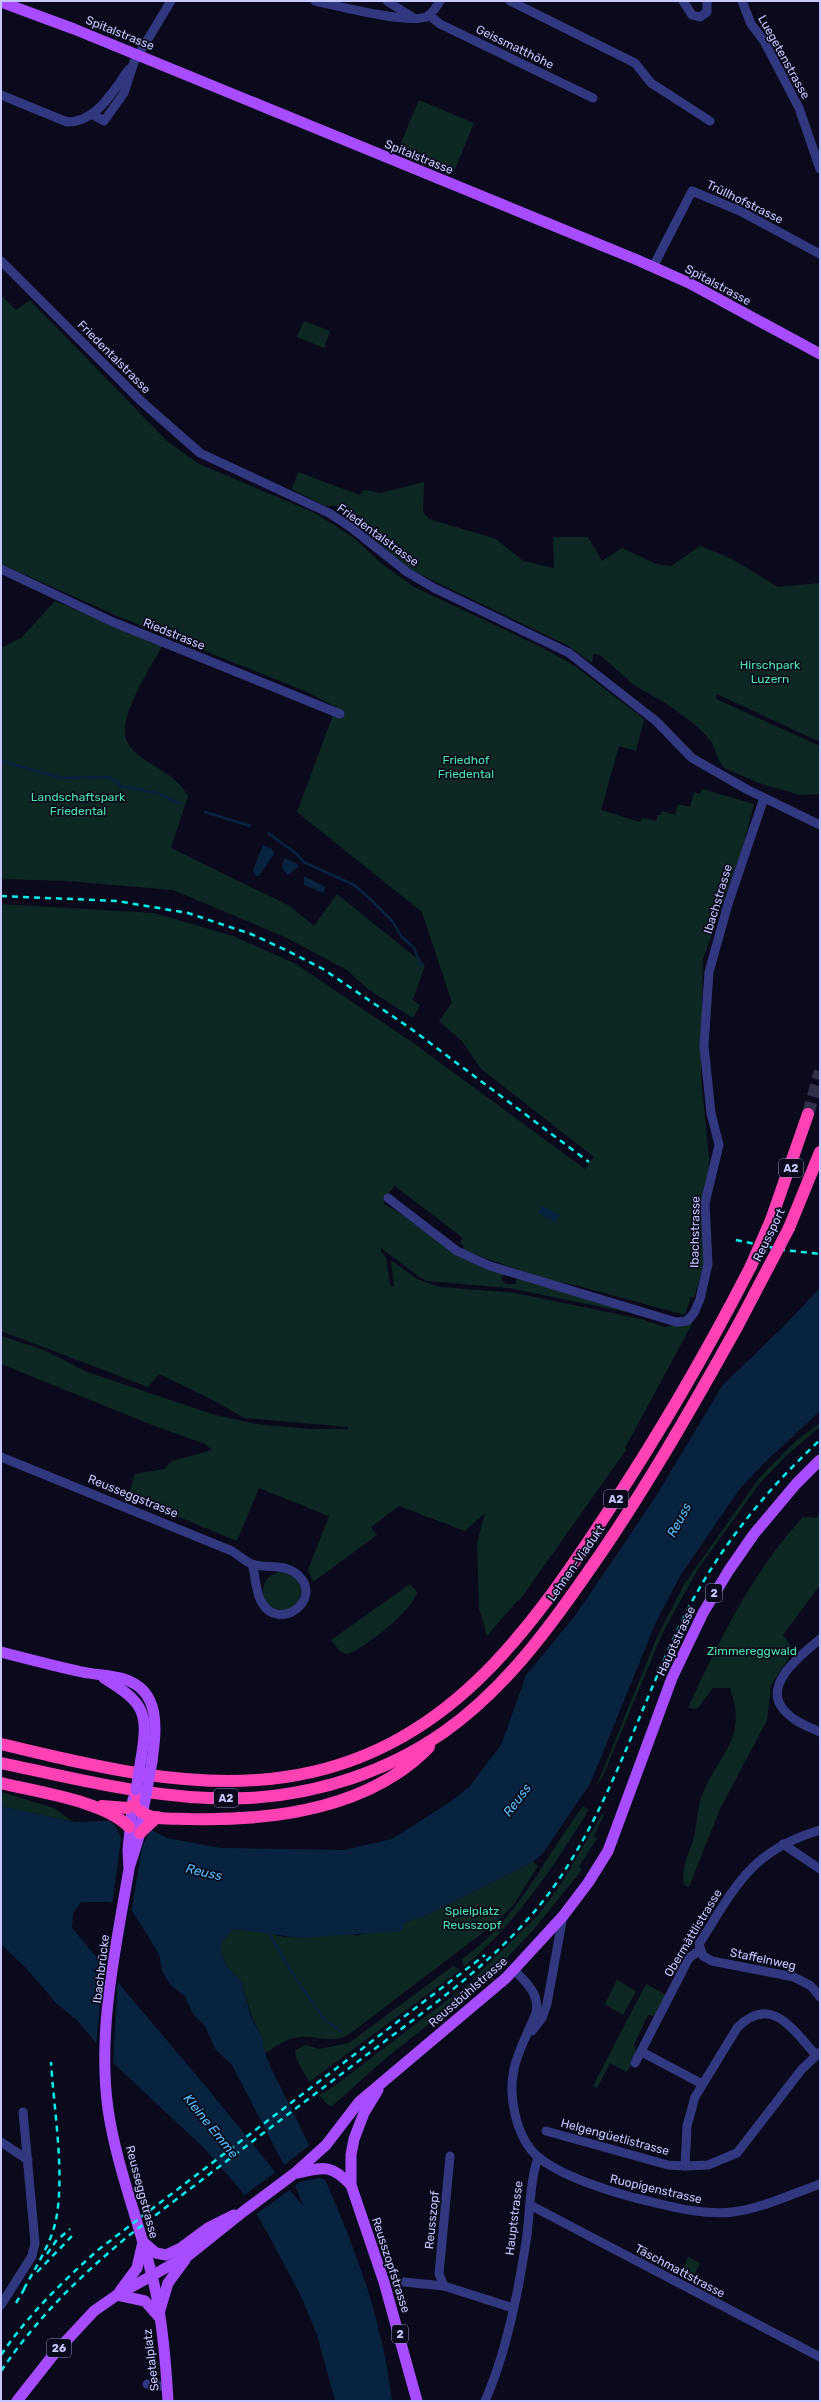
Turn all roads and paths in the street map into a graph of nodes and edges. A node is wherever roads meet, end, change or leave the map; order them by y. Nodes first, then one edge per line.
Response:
1 (171, 1) edge
2 (315, 1) edge
3 (387, 1) edge
4 (440, 1) edge
5 (510, 1) edge
6 (683, 1) edge
7 (707, 1) edge
8 (742, 1) edge
9 (1, 2) edge
10 (429, 15) junction
11 (412, 17) junction
12 (138, 55) junction
13 (132, 67) junction
14 (1, 95) edge
15 (593, 98) dead end
16 (92, 114) junction
17 (710, 121) dead end
18 (820, 169) edge
19 (820, 254) edge
20 (1, 261) edge
21 (653, 267) junction
22 (820, 354) edge
23 (1, 569) edge
24 (340, 714) dead end
25 (764, 798) junction
26 (820, 826) edge
27 (808, 1114) tunnel mouth
28 (820, 1152) edge
29 (388, 1198) dead end
30 (737, 1327) joint
31 (1, 1457) edge
32 (820, 1460) edge
33 (252, 1564) junction
34 (820, 1639) edge
35 (1, 1652) edge
36 (820, 1732) edge
37 (442, 1734) junction
38 (1, 1744) edge
39 (146, 1760) junction
40 (1, 1762) edge
41 (1, 1783) edge
42 (136, 1790) joint
43 (87, 1804) junction
44 (139, 1806) junction
45 (157, 1817) junction
46 (820, 1830) edge
47 (132, 1833) junction
48 (613, 1838) joint
49 (783, 1844) junction
50 (820, 1869) edge
51 (563, 1916) junction
52 (700, 1950) junction
53 (514, 1970) junction
54 (820, 1997) edge
55 (524, 2042) junction
56 (642, 2052) junction
57 (818, 2053) edge
58 (635, 2063) dead end
59 (106, 2073) joint
60 (383, 2082) junction
61 (702, 2084) junction
62 (23, 2112) dead end
63 (546, 2131) dead end
64 (1, 2142) edge
65 (450, 2156) dead end
66 (538, 2157) junction
67 (28, 2160) junction
68 (685, 2166) junction
69 (295, 2174) junction
70 (351, 2184) junction
71 (820, 2184) edge
72 (530, 2205) junction
73 (244, 2211) junction
74 (142, 2242) junction
75 (189, 2256) junction
76 (151, 2277) junction
77 (404, 2282) dead end
78 (444, 2286) junction
79 (4, 2293) edge
80 (117, 2295) junction
81 (1, 2305) edge
82 (513, 2308) junction
83 (158, 2316) junction
84 (820, 2358) edge
85 (147, 2384) dead end
86 (167, 2387) junction
87 (17, 2401) edge
88 (168, 2401) edge
89 (417, 2401) edge
90 (485, 2401) edge

1 - 12 street
2 - 11 street
3 - 11 street
4 - 10 street
5 - 17 street
6 - 7 street
8 - 18 street, Luegetenstrasse
9 - 12 main road, Spitalstrasse
10 - 11 street
10 - 15 street, Geissmatthöhe
12 - 13 street
12 - 21 main road, Spitalstrasse
13 - 16 street
13 - 16 street
14 - 16 street
19 - 21 street, Trüllhofstrasse
20 - 25 street, Friedentalstrasse
21 - 22 main road, Spitalstrasse
23 - 24 street, Riedstrasse
25 - 26 street, Friedentalstrasse
25 - 29 street, Ibachstrasse
27 - 38 highway, A2, bridge
28 - 30 highway, Reussport / A2, bridge
30 - 37 highway, Lehnen-Viadukt / A2
31 - 33 street, Reusseggstrasse
32 - 48 main road, Hauptstrasse / 2
33 - 33 street, Reusseggstrasse
34 - 36 street
35 - 39 main road
37 - 40 highway, A2
37 - 45 highway
39 - 42 main road, bridge
39 - 44 main road, bridge
41 - 43 highway
42 - 44 highway
43 - 44 highway
43 - 47 highway
44 - 45 highway
44 - 47 main road
45 - 47 highway
46 - 49 street, Obermättlistrasse
47 - 59 main road, Ibachbrücke
48 - 51 main road, Reussbühlstrasse / 2
49 - 50 street
49 - 52 street, Obermättlistrasse
51 - 53 main road, Reussbühlstrasse / 2
51 - 55 street
52 - 54 street, Staffelnweg
52 - 56 street, Obermättlistrasse
53 - 55 street
53 - 60 main road, Reussbühlstrasse / 2
55 - 66 street
56 - 58 street, Obermättlistrasse
56 - 61 street
57 - 61 street
57 - 68 street, Helgengüetlistrasse
59 - 74 main road, Reusseggstrasse
60 - 69 main road, Reussbühlstrasse / 2
60 - 70 main road, Reusszopfstrasse / 2
61 - 68 street
62 - 67 street
63 - 68 street, Helgengüetlistrasse
64 - 67 street
65 - 78 street, Reusszopf
66 - 71 street, Ruopigenstrasse
66 - 72 street, Hauptstrasse
67 - 79 street
69 - 70 main road
69 - 73 main road, 2
70 - 89 main road, Reusszopfstrasse / 2
72 - 82 street, Hauptstrasse
72 - 84 street, Täschmattstrasse
73 - 74 main road
73 - 75 main road
74 - 76 main road, Reusseggstrasse
74 - 80 main road
75 - 76 main road
75 - 83 main road
76 - 80 main road, 26
76 - 83 main road, Reusseggstrasse
77 - 78 street
78 - 82 street
79 - 81 street
80 - 83 main road
80 - 87 main road, 26
82 - 90 street, Hauptstrasse
83 - 86 main road, Seetalplatz
85 - 86 street
86 - 88 main road, Seetalplatz

